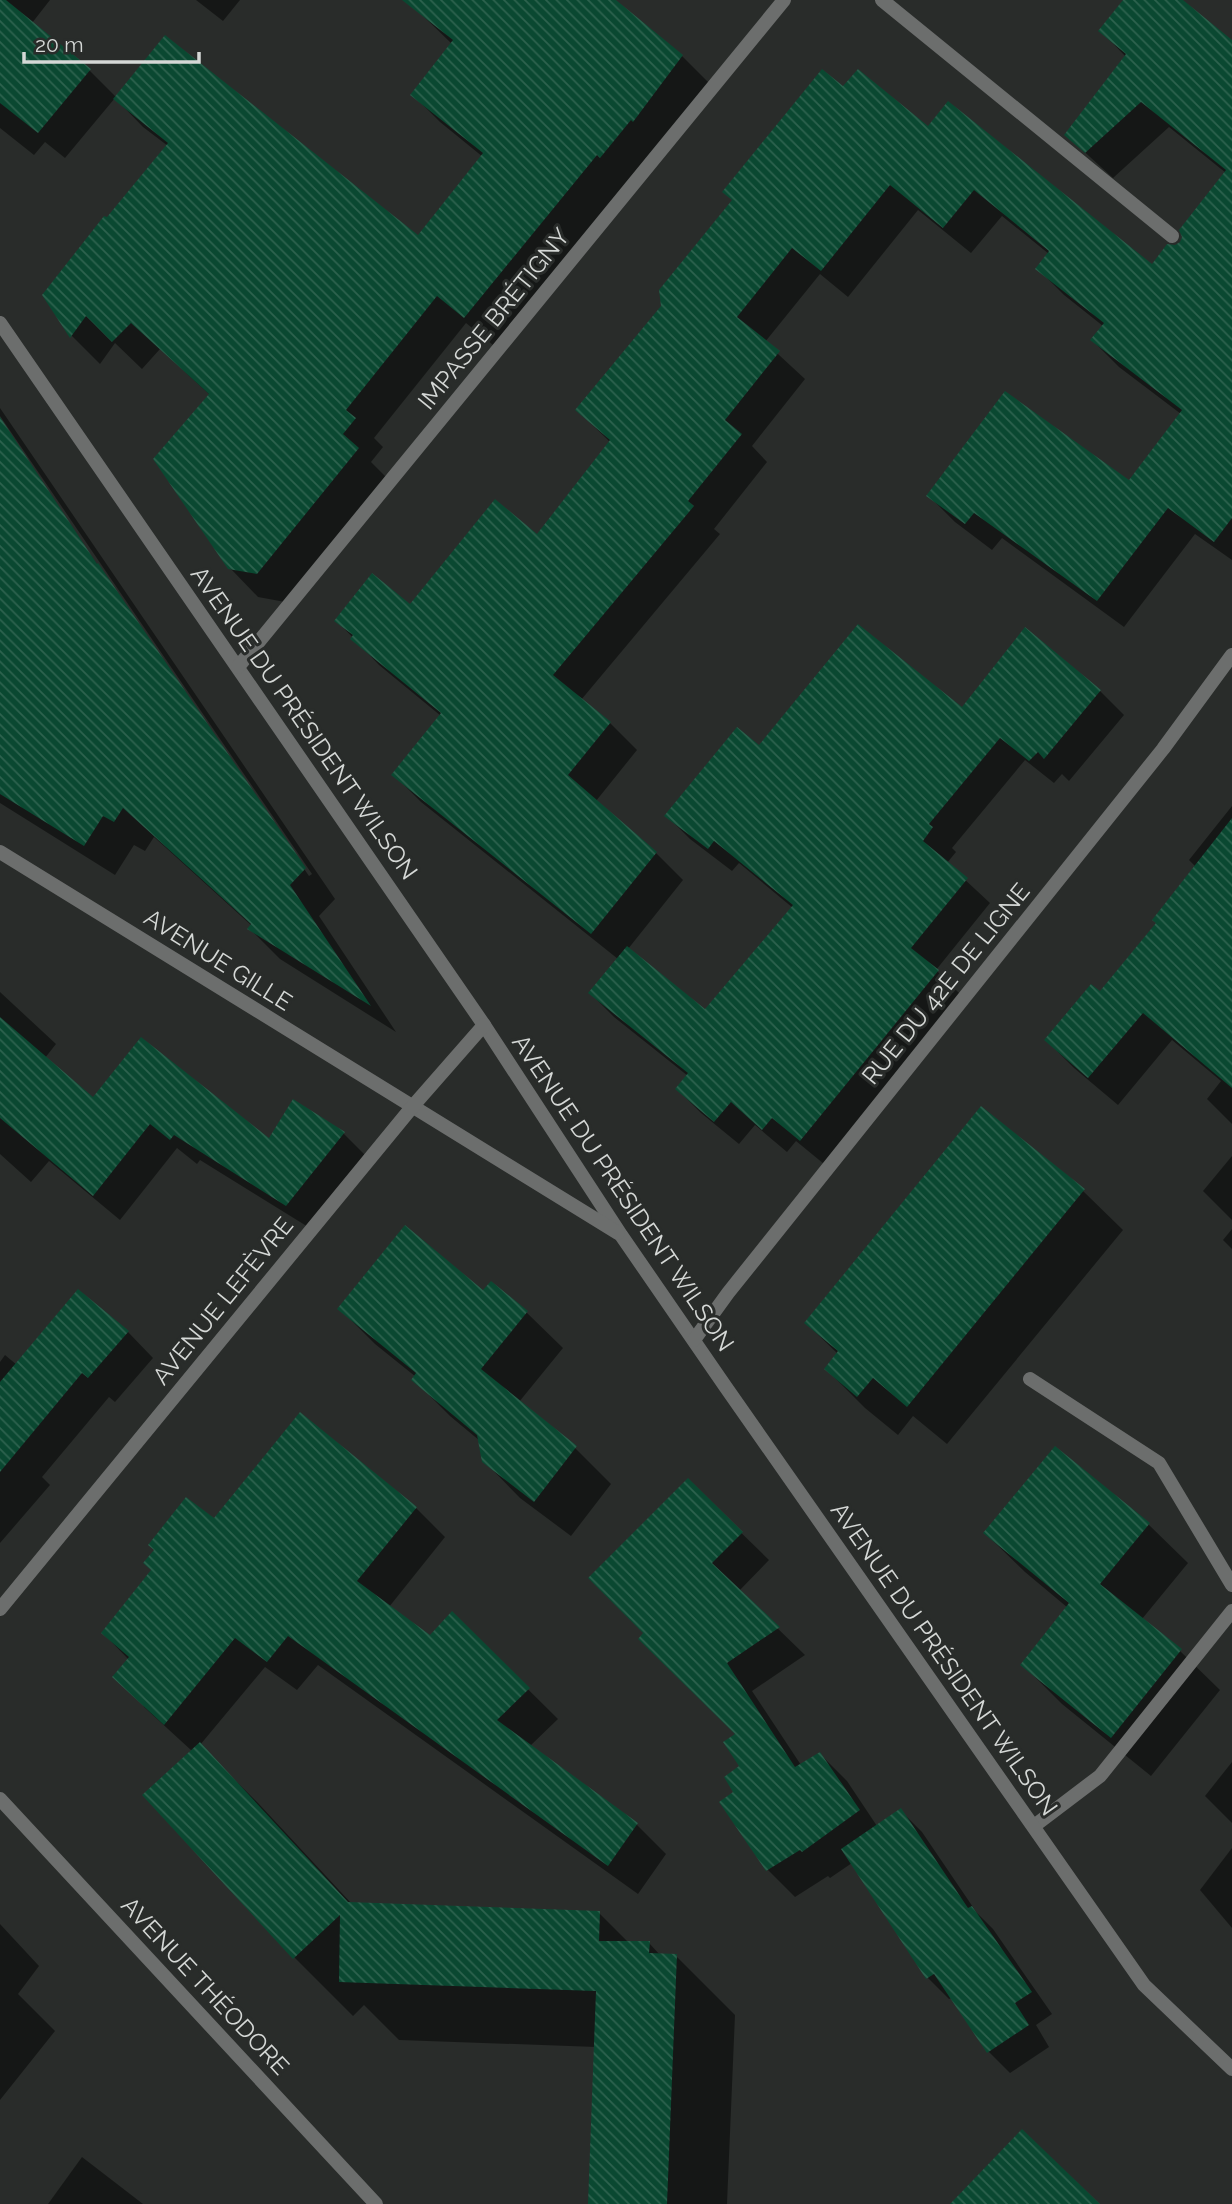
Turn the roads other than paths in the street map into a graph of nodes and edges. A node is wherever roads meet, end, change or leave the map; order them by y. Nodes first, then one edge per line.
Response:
1 (784, 0) edge
2 (882, 0) edge
3 (1172, 236) dead end
4 (0, 323) edge
5 (1232, 655) edge
6 (238, 667) junction
7 (0, 852) edge
8 (484, 1025) junction
9 (413, 1106) junction
10 (621, 1235) junction
11 (694, 1340) junction
12 (1030, 1379) dead end
13 (1232, 1585) edge
14 (0, 1609) edge
15 (1232, 1611) edge
16 (0, 1799) edge
17 (1034, 1826) junction
18 (1232, 2069) edge
19 (376, 2204) edge

1 - 6 street, IMPASSE BRÉTIGNY
2 - 3 street
4 - 6 street, AVENUE DU PRÉSIDENT WILSON
5 - 11 street, RUE DU 42E DE LIGNE
6 - 8 street, AVENUE DU PRÉSIDENT WILSON
7 - 9 street, AVENUE GILLE
8 - 9 street, AVENUE LEFÈVRE
8 - 10 street, AVENUE DU PRÉSIDENT WILSON
9 - 10 street, AVENUE GILLE
9 - 14 street, AVENUE LEFÈVRE
10 - 11 street, AVENUE DU PRÉSIDENT WILSON
11 - 17 street, AVENUE DU PRÉSIDENT WILSON
12 - 13 street
15 - 17 street
16 - 19 street, AVENUE THÉODORE
17 - 18 street, AVENUE DU PRÉSIDENT WILSON

